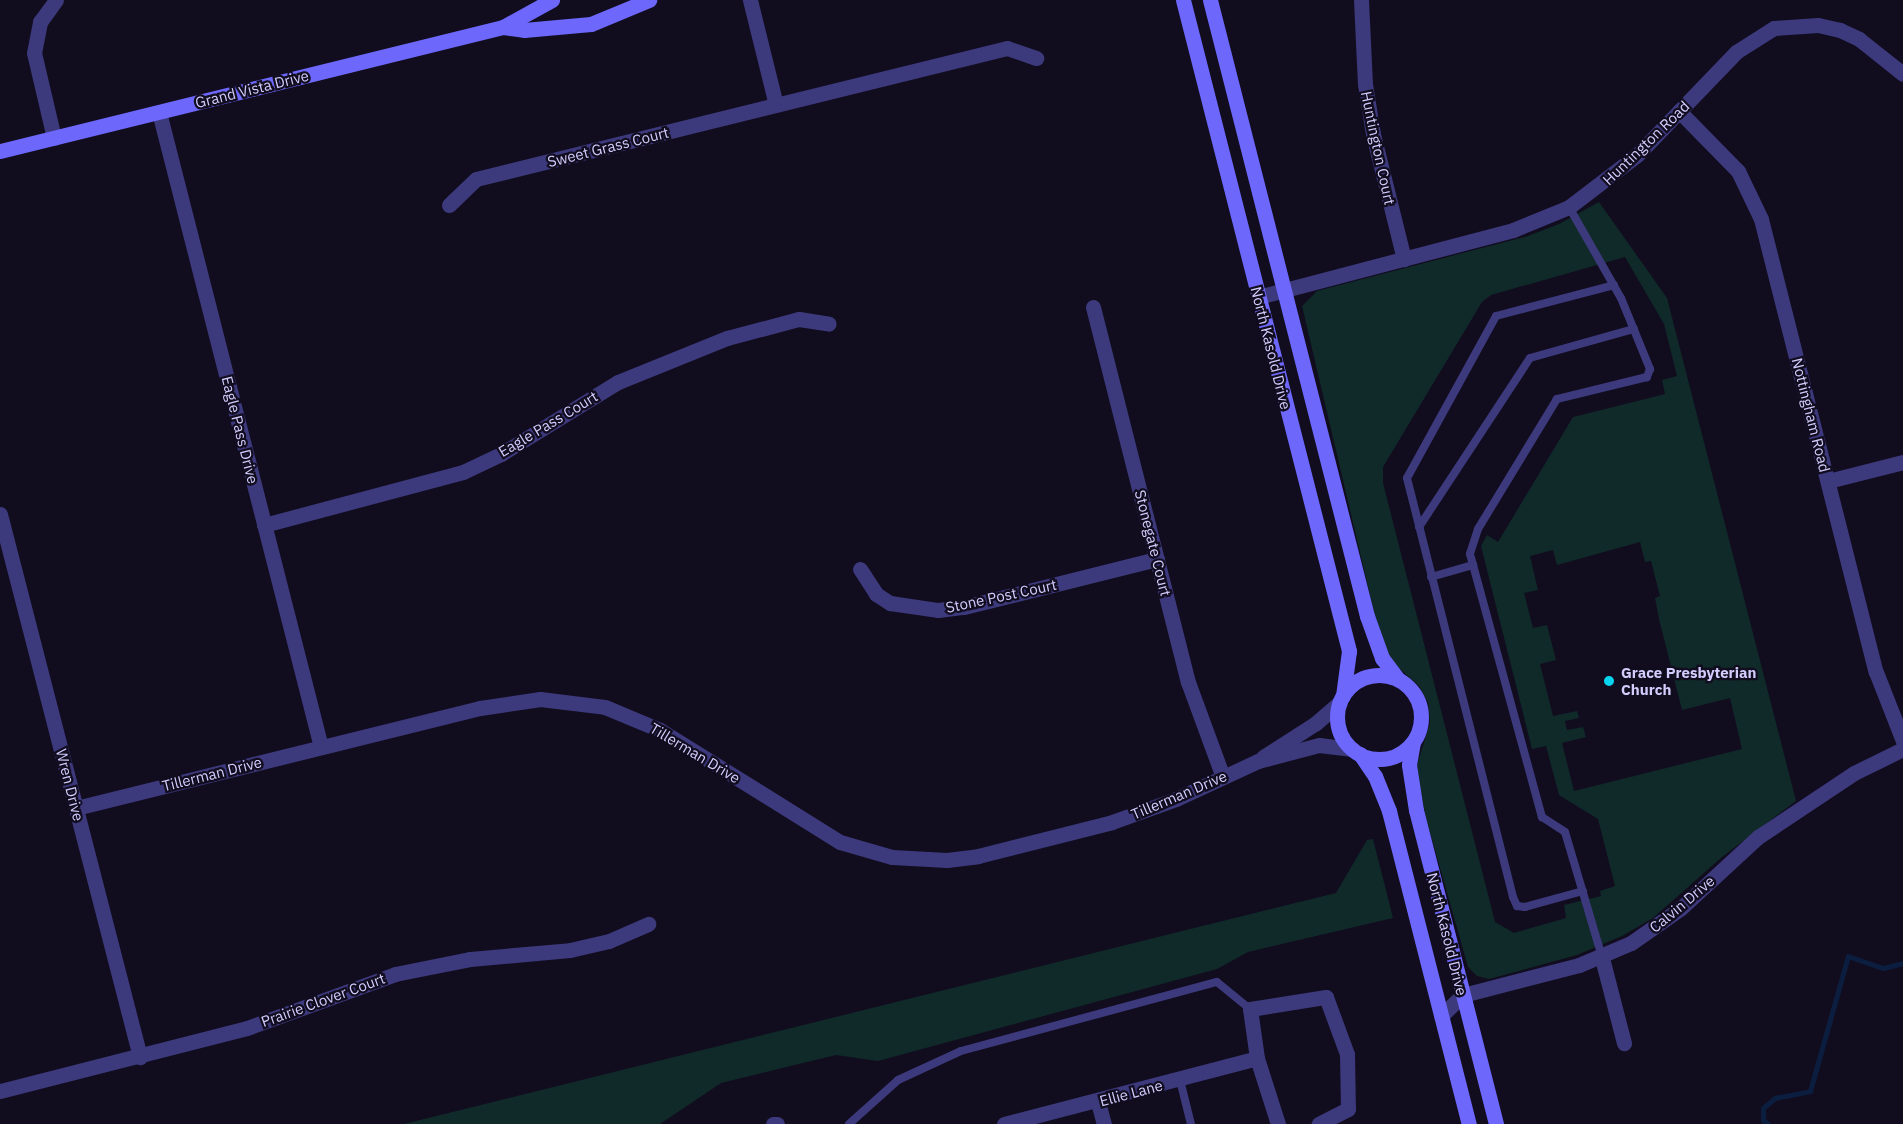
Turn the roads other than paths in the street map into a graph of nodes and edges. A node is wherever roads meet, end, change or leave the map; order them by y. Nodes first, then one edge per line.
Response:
1 (56, 0) edge
2 (552, 0) edge
3 (649, 0) edge
4 (750, 0) edge
5 (1183, 0) edge
6 (1210, 0) edge
7 (1361, 0) edge
8 (503, 27) junction
9 (1036, 58) dead end
10 (1903, 74) edge
11 (776, 105) junction
12 (1679, 111) junction
13 (159, 112) junction
14 (54, 138) junction
15 (0, 151) edge
16 (449, 205) dead end
17 (1569, 207) junction
18 (1404, 259) junction
19 (1614, 285) junction
20 (1284, 291) junction
21 (1258, 297) junction
22 (1094, 307) dead end
23 (829, 324) dead end
24 (1634, 329) junction
25 (1903, 462) edge
26 (1828, 481) junction
27 (1, 513) edge
28 (264, 525) junction
29 (1419, 527) junction
30 (1157, 559) junction
31 (1473, 565) junction
32 (860, 569) dead end
33 (1431, 577) junction
34 (1398, 679) junction
35 (1341, 699) junction
36 (1903, 741) edge
37 (1413, 742) junction
38 (321, 747) junction
39 (1903, 749) edge
40 (1356, 752) junction
41 (1258, 761) junction
42 (1223, 777) junction
43 (76, 808) junction
44 (1584, 891) junction
45 (648, 924) dead end
46 (1602, 958) junction
47 (1463, 995) junction
48 (1250, 1009) junction
49 (1441, 1016) junction
50 (1624, 1043) dead end
51 (140, 1057) junction
52 (1257, 1058) junction
53 (1180, 1080) junction
54 (0, 1091) edge
55 (1098, 1102) junction
56 (849, 1124) edge
57 (1004, 1124) edge
58 (1104, 1124) edge
59 (1191, 1124) edge
60 (1278, 1124) edge
61 (1319, 1124) edge
62 (1469, 1124) edge
63 (1496, 1124) edge

1 - 14 street
2 - 8 main road, Grand Vista Drive
3 - 8 main road, Grand Vista Drive
4 - 11 street
5 - 21 main road, North Kasold Drive
6 - 20 main road, North Kasold Drive
7 - 18 street, Huntington Court
8 - 13 main road, Grand Vista Drive
9 - 11 street, Sweet Grass Court
10 - 12 street, Huntington Road
11 - 16 street, Sweet Grass Court
12 - 17 street, Huntington Road
12 - 26 street, Nottingham Road
13 - 14 main road, Grand Vista Drive
13 - 28 street, Eagle Pass Drive
14 - 15 main road, Grand Vista Drive
17 - 18 street, Huntington Road
17 - 19 lane
18 - 20 street, Huntington Road
19 - 24 lane
19 - 29 lane
20 - 21 street, Huntington Road
20 - 34 main road, North Kasold Drive
21 - 35 main road, North Kasold Drive
22 - 30 street, Stonegate Court
23 - 28 street, Eagle Pass Court
24 - 29 lane
24 - 31 lane
25 - 26 street
26 - 36 street, Nottingham Road
27 - 43 street, Wren Drive
28 - 38 street, Eagle Pass Drive
29 - 33 lane
30 - 32 street, Stone Post Court
30 - 42 street, Stonegate Court
31 - 33 lane
31 - 44 lane
33 - 44 lane
34 - 35 main road
34 - 37 main road
35 - 40 main road
35 - 41 street, Tillerman Drive
37 - 40 main road
37 - 47 main road, North Kasold Drive
38 - 42 street, Tillerman Drive
38 - 43 street, Tillerman Drive
39 - 46 street, Calvin Drive
40 - 41 street, Tillerman Drive
40 - 49 main road, North Kasold Drive
41 - 42 street, Tillerman Drive
43 - 51 street, Wren Drive
44 - 46 lane
45 - 51 street, Prairie Clover Court
46 - 47 street, Calvin Drive
46 - 50 street
47 - 49 street, Calvin Drive
47 - 63 main road, North Kasold Drive
48 - 52 street
48 - 56 lane
48 - 61 street
49 - 62 main road, North Kasold Drive
51 - 54 street, Prairie Clover Court
52 - 53 street, Ellie Lane
52 - 60 street
53 - 55 street, Ellie Lane
53 - 59 lane
55 - 57 street, Ellie Lane
55 - 58 street

